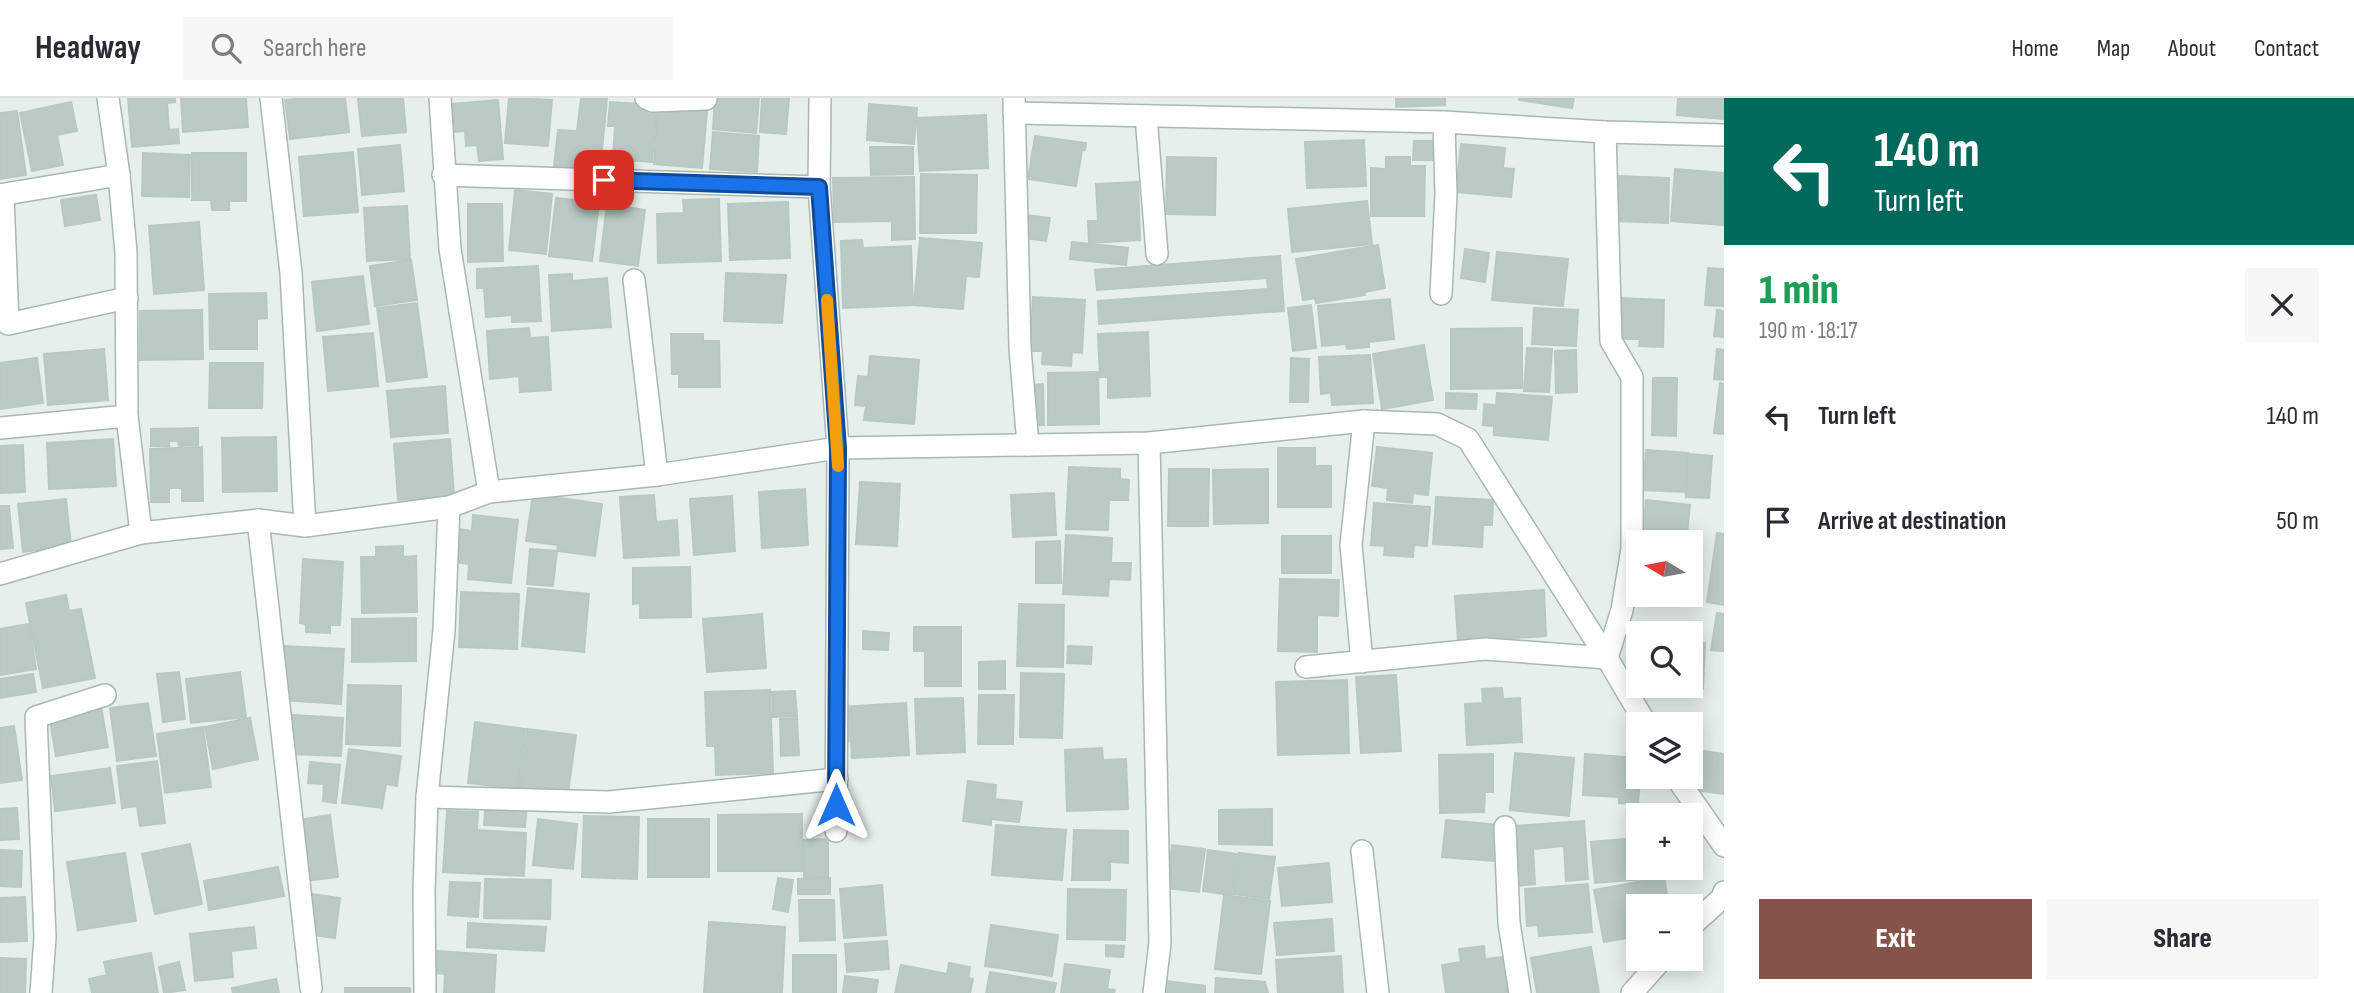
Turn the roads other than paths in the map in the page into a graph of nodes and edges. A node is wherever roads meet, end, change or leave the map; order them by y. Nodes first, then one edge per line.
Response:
1 (108, 98) edge
2 (271, 98) edge
3 (440, 98) edge
4 (646, 98) edge
5 (820, 98) edge
6 (706, 99) edge
7 (1014, 105) edge
8 (1221, 108) edge
9 (1146, 116) junction
10 (1444, 122) junction
11 (1605, 132) junction
12 (1724, 135) edge
13 (119, 175) junction
14 (443, 175) junction
15 (819, 187) junction
16 (1, 195) edge
17 (1157, 254) dead end
18 (634, 280) dead end
19 (1441, 294) dead end
20 (127, 298) junction
21 (127, 416) junction
22 (1364, 421) junction
23 (0, 428) edge
24 (1149, 443) junction
25 (1028, 445) junction
26 (838, 448) junction
27 (657, 475) junction
28 (489, 492) junction
29 (449, 507) junction
30 (258, 520) junction
31 (305, 526) junction
32 (141, 533) junction
33 (0, 574) edge
34 (1607, 658) junction
35 (1362, 662) junction
36 (1306, 667) dead end
37 (105, 695) dead end
38 (1639, 712) edge
39 (837, 779) junction
40 (1684, 789) edge
41 (427, 797) junction
42 (1505, 827) dead end
43 (836, 831) dead end
44 (1724, 846) edge
45 (1362, 851) dead end
46 (1723, 899) edge
47 (1703, 917) edge
48 (1651, 971) edge
49 (311, 988) dead end
50 (41, 993) edge
51 (425, 993) edge
52 (1154, 993) edge
53 (1378, 993) edge
54 (1520, 993) edge
55 (1632, 993) edge

1 - 13 street
2 - 31 street
3 - 14 street
4 - 6 street
5 - 15 street
7 - 9 street
7 - 25 street
8 - 9 street
8 - 10 street
9 - 17 street
10 - 11 street
10 - 19 street
11 - 12 street
11 - 34 street
13 - 16 street
13 - 20 street
14 - 15 street
14 - 28 street
15 - 26 street
16 - 20 street
18 - 27 street
20 - 21 street
21 - 23 street
21 - 32 street
22 - 24 street
22 - 34 street
22 - 35 street
24 - 25 street
24 - 52 street
25 - 26 street
26 - 27 street
26 - 39 street
27 - 28 street
28 - 29 street
29 - 31 street
29 - 41 street
30 - 31 street
30 - 32 street
30 - 49 street
32 - 33 street
34 - 35 street
34 - 38 street
35 - 36 street
37 - 50 street
39 - 41 street
39 - 43 street
40 - 44 street
41 - 51 street
42 - 54 street
45 - 53 street
46 - 47 street
48 - 55 street

